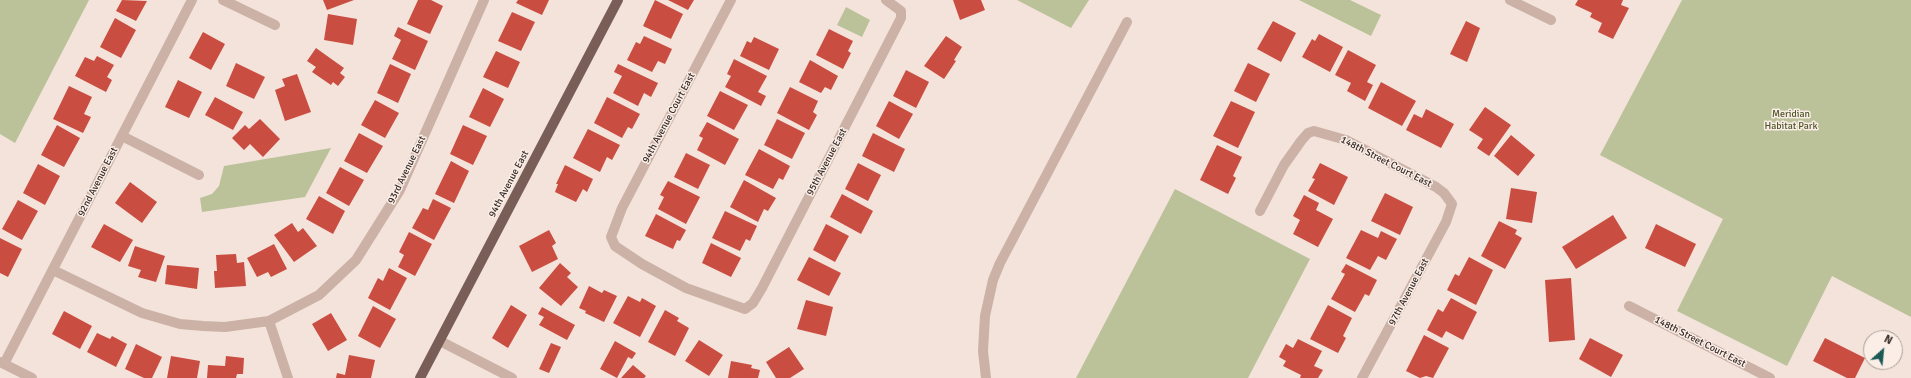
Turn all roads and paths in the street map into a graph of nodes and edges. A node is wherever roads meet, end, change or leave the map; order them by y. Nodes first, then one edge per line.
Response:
1 (192, 0) edge
2 (223, 0) edge
3 (484, 0) edge
4 (618, 0) edge
5 (731, 0) edge
6 (886, 0) edge
7 (1510, 0) edge
8 (1550, 20) dead end
9 (1127, 22) dead end
10 (275, 26) dead end
11 (122, 136) junction
12 (199, 175) dead end
13 (1452, 204) joint
14 (1260, 211) dead end
15 (53, 270) junction
16 (1629, 306) dead end
17 (745, 309) joint
18 (269, 321) junction
19 (440, 342) junction
20 (2, 363) edge
21 (32, 378) edge
22 (288, 378) edge
23 (420, 378) edge
24 (512, 378) edge
25 (986, 378) edge
26 (1362, 378) edge
27 (1770, 378) edge

1 - 11 street, 92nd Avenue East
2 - 10 street
3 - 18 street, 93rd Avenue East
4 - 19 main road, 94th Avenue East
5 - 17 street, 94th Avenue Court East
6 - 17 street, 95th Avenue East
7 - 8 street
9 - 25 street
11 - 12 street
11 - 15 street, 92nd Avenue East
13 - 14 street, 148th Street Court East
13 - 26 street, 97th Avenue East
15 - 18 street, 93rd Avenue East
15 - 20 street, 92nd Avenue East
16 - 27 street, 148th Street Court East
18 - 22 street
19 - 23 main road, 94th Avenue East
19 - 24 street
20 - 21 street

